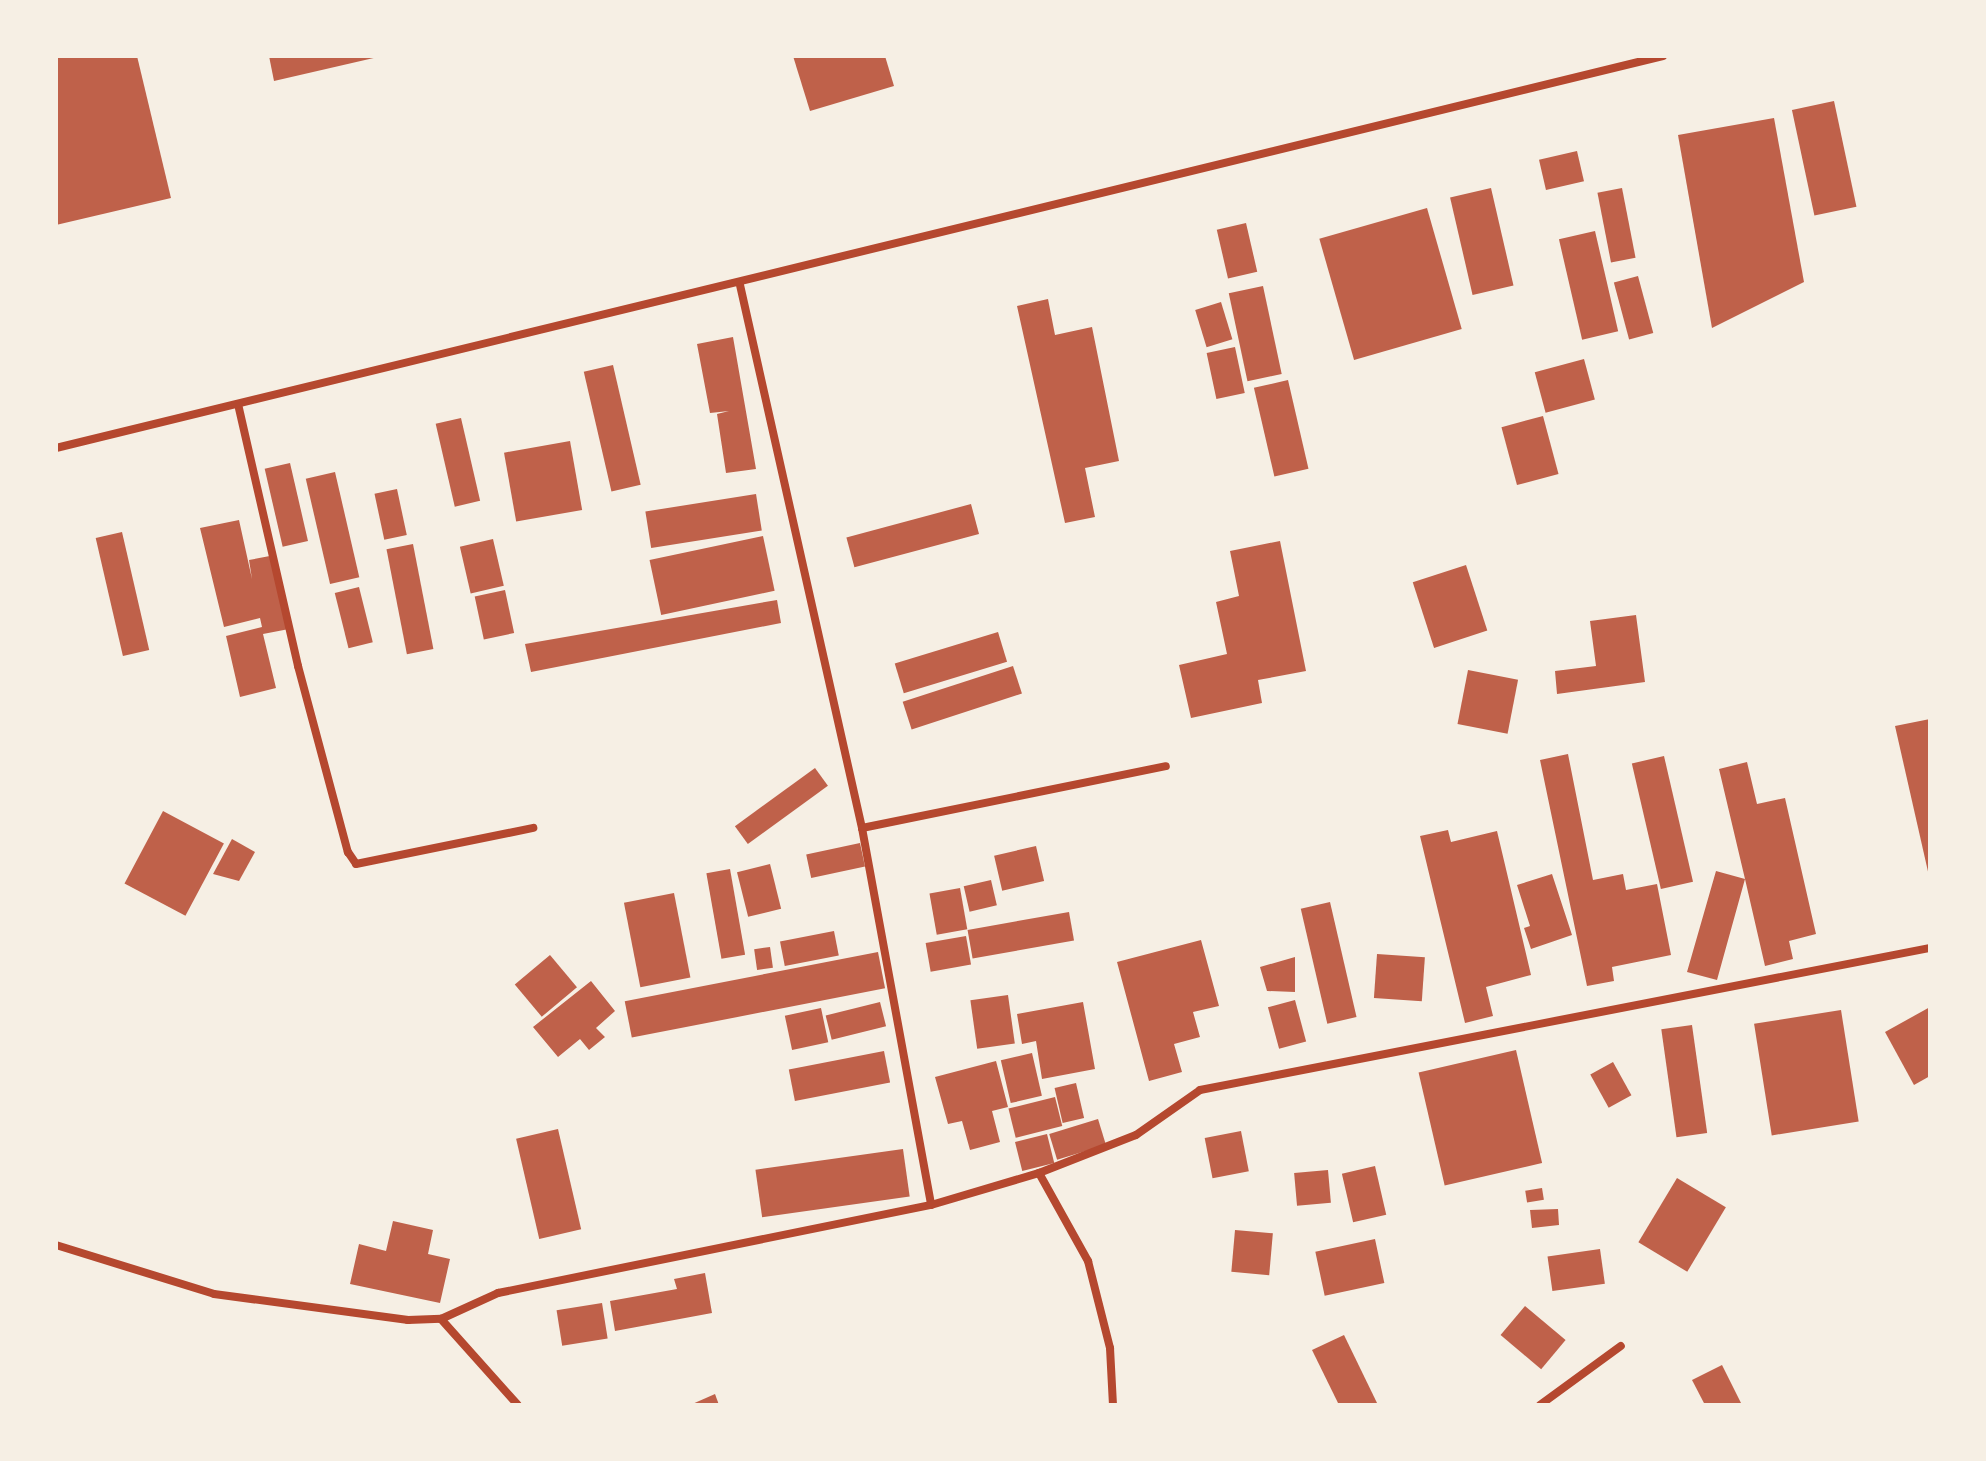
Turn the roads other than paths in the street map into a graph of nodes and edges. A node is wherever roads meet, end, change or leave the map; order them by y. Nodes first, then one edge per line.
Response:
1 (1663, 56) edge
2 (740, 285) junction
3 (238, 404) junction
4 (56, 448) edge
5 (1166, 766) dead end
6 (533, 828) dead end
7 (862, 828) junction
8 (1930, 948) edge
9 (1039, 1173) junction
10 (931, 1205) junction
11 (56, 1245) edge
12 (441, 1319) junction
13 (1621, 1346) dead end
14 (518, 1405) edge
15 (1113, 1405) edge
16 (1540, 1405) edge

1 - 2 street
2 - 3 street
2 - 7 street
3 - 4 street
3 - 6 street
5 - 7 street
7 - 10 street
8 - 9 street
9 - 10 street
9 - 15 street
10 - 12 street
11 - 12 street
12 - 14 street
13 - 16 street

